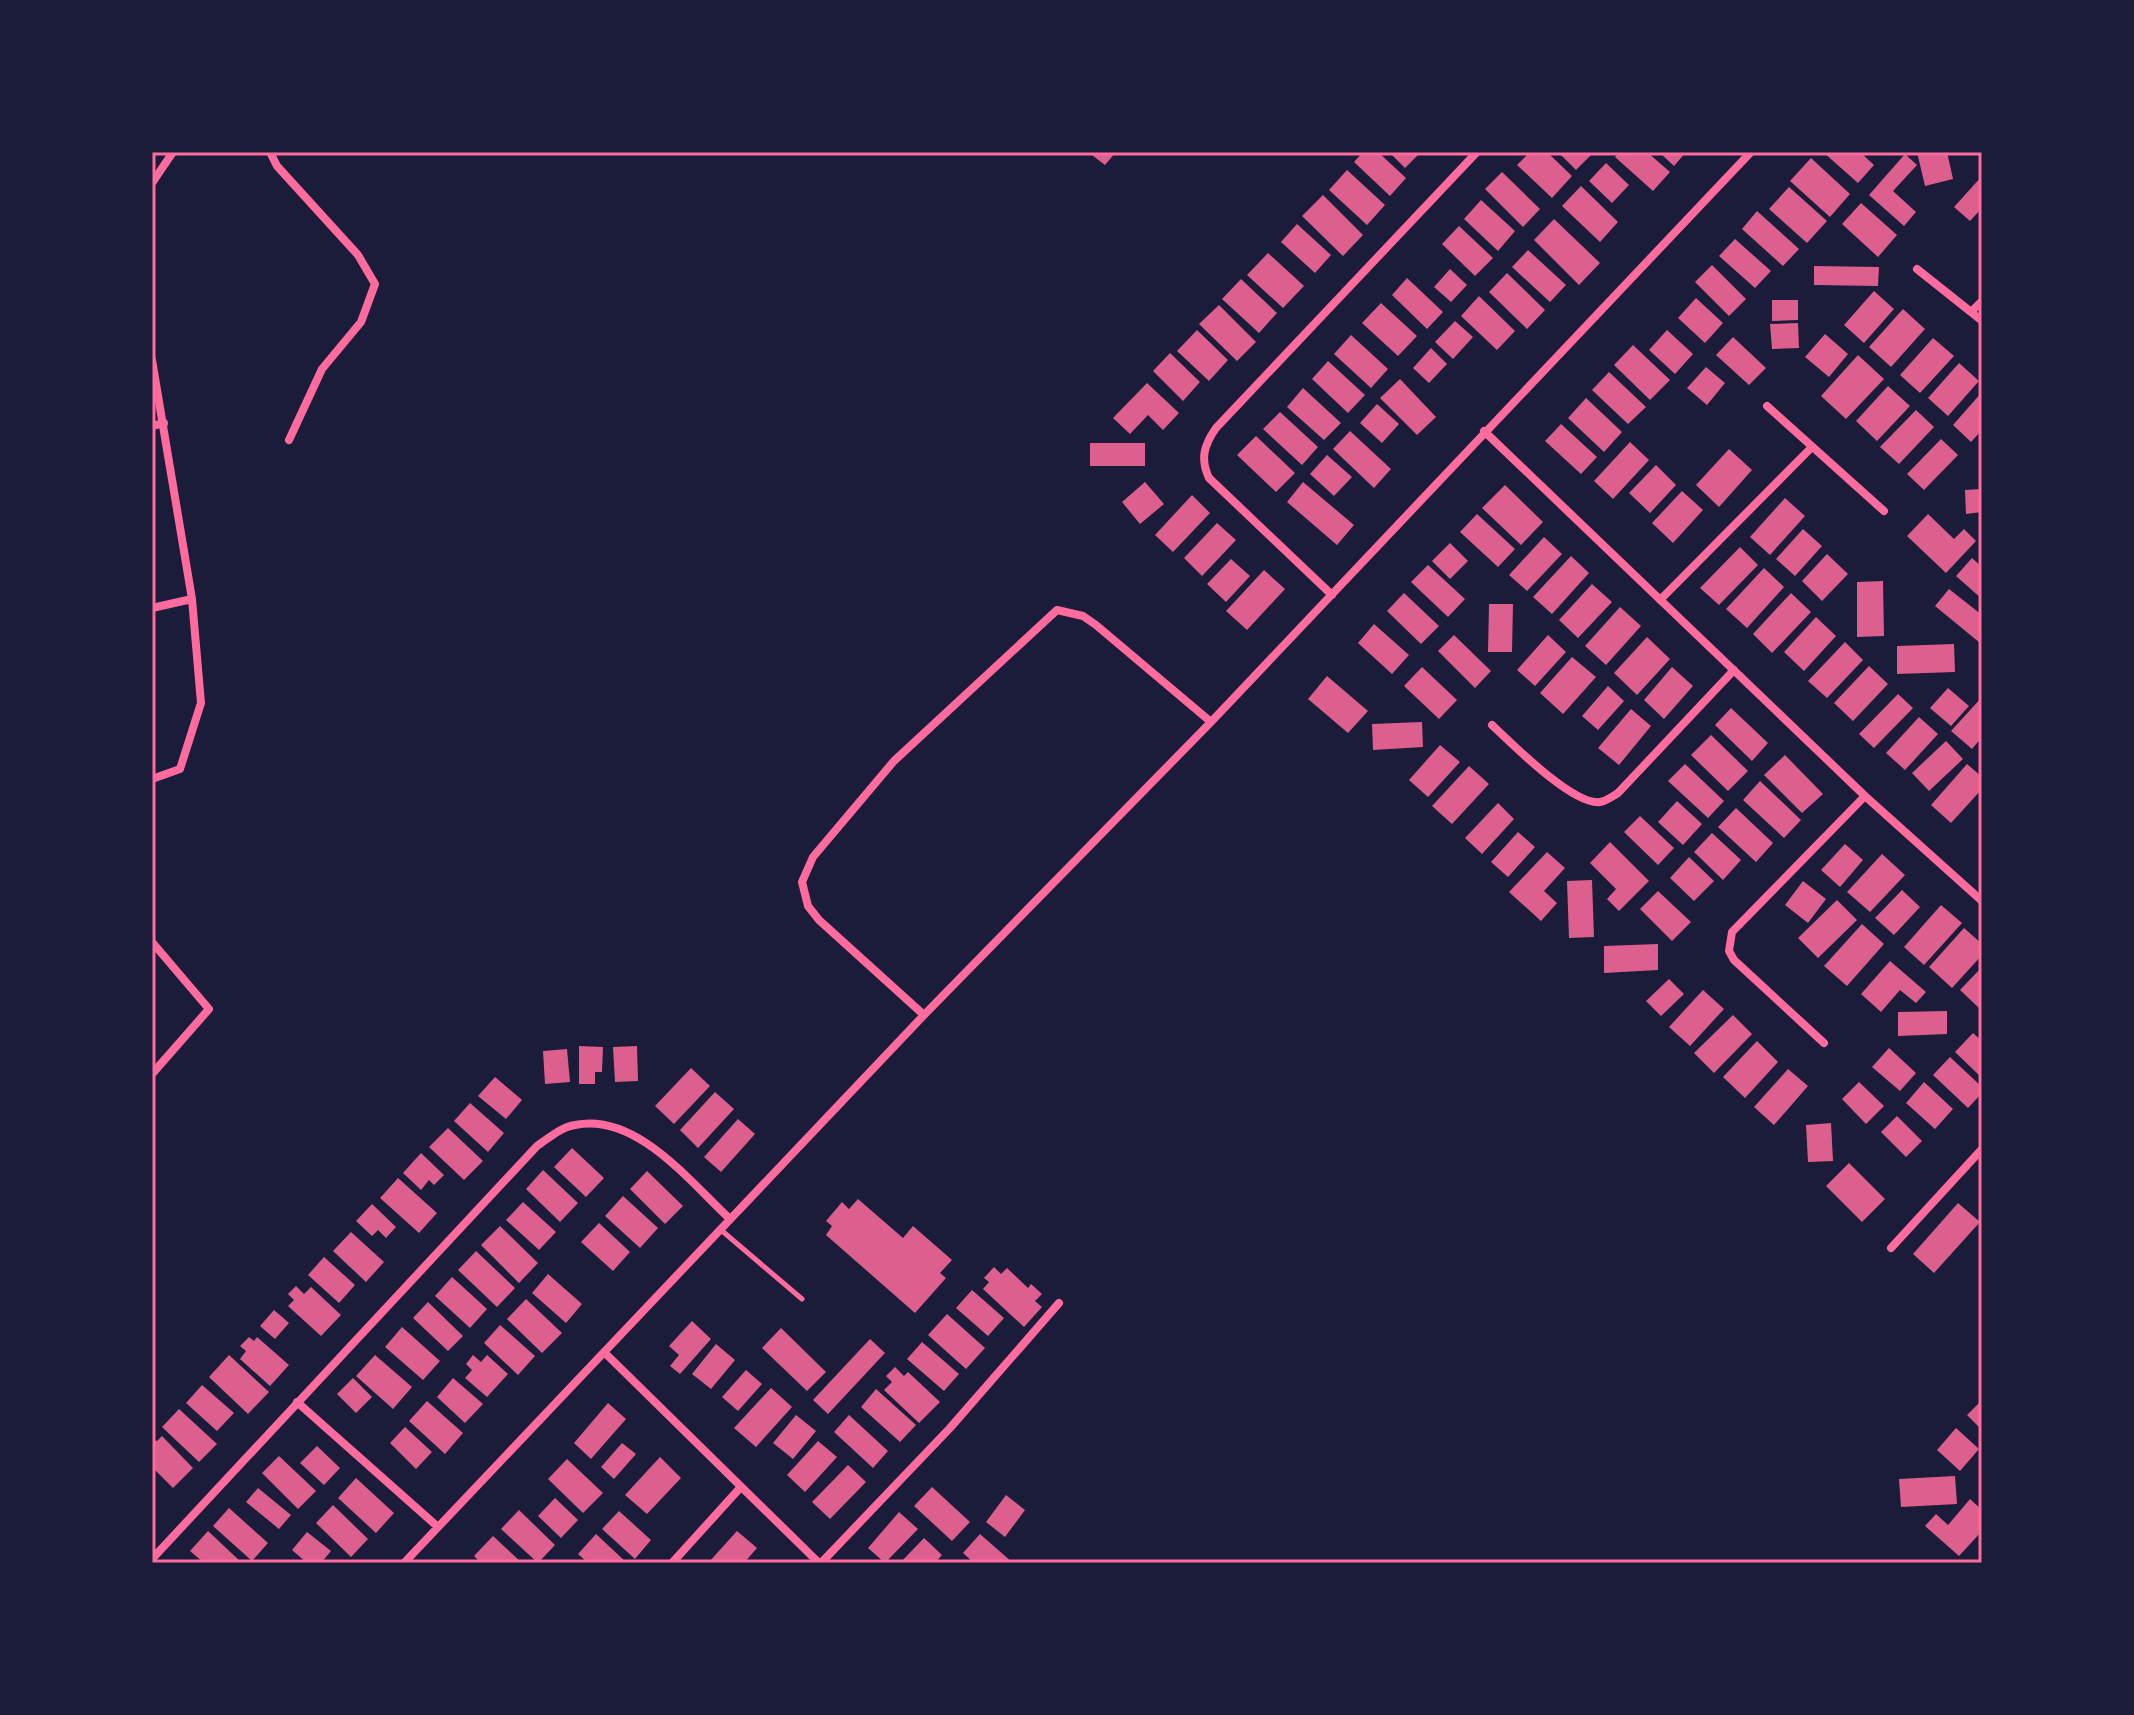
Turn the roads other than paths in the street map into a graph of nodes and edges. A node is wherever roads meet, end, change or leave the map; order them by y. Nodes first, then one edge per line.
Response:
1 (173, 152) edge
2 (270, 152) edge
3 (1477, 152) edge
4 (1751, 152) edge
5 (152, 183) edge
6 (1917, 269) dead end
7 (1982, 301) edge
8 (1971, 312) junction
9 (1982, 321) edge
10 (152, 360) edge
11 (1767, 406) dead end
12 (164, 423) junction
13 (152, 426) edge
14 (1484, 431) junction
15 (289, 440) dead end
16 (1811, 448) junction
17 (1884, 511) dead end
18 (1332, 595) junction
19 (192, 599) junction
20 (1660, 600) junction
21 (152, 608) edge
22 (1734, 670) junction
23 (1211, 722) junction
24 (1492, 725) dead end
25 (152, 779) edge
26 (1865, 796) junction
27 (1981, 897) edge
28 (152, 942) edge
29 (924, 1015) junction
30 (1824, 1043) dead end
31 (152, 1074) edge
32 (1982, 1149) edge
33 (730, 1219) junction
34 (720, 1229) junction
35 (1891, 1248) dead end
36 (802, 1299) dead end
37 (1059, 1303) dead end
38 (604, 1352) junction
39 (297, 1402) junction
40 (740, 1488) junction
41 (438, 1527) junction
42 (152, 1559) edge
43 (404, 1563) edge
44 (672, 1563) edge
45 (820, 1563) edge

1 - 5 street
2 - 15 street
3 - 18 street
4 - 14 street
6 - 8 street
7 - 8 street
8 - 9 street
10 - 12 street
11 - 16 street
12 - 13 street
12 - 19 street
14 - 18 street
14 - 20 street
16 - 17 street
16 - 20 street
18 - 23 street
19 - 21 street
19 - 25 street
20 - 22 street
22 - 24 street
22 - 26 street
23 - 29 street
23 - 29 street
26 - 27 street
26 - 30 street
28 - 31 street
29 - 33 street
32 - 35 street
33 - 34 street
33 - 39 street
34 - 36 lane
34 - 38 street
37 - 45 street
38 - 40 street
38 - 41 street
39 - 41 street
39 - 42 street
40 - 44 street
40 - 45 street
41 - 43 street

